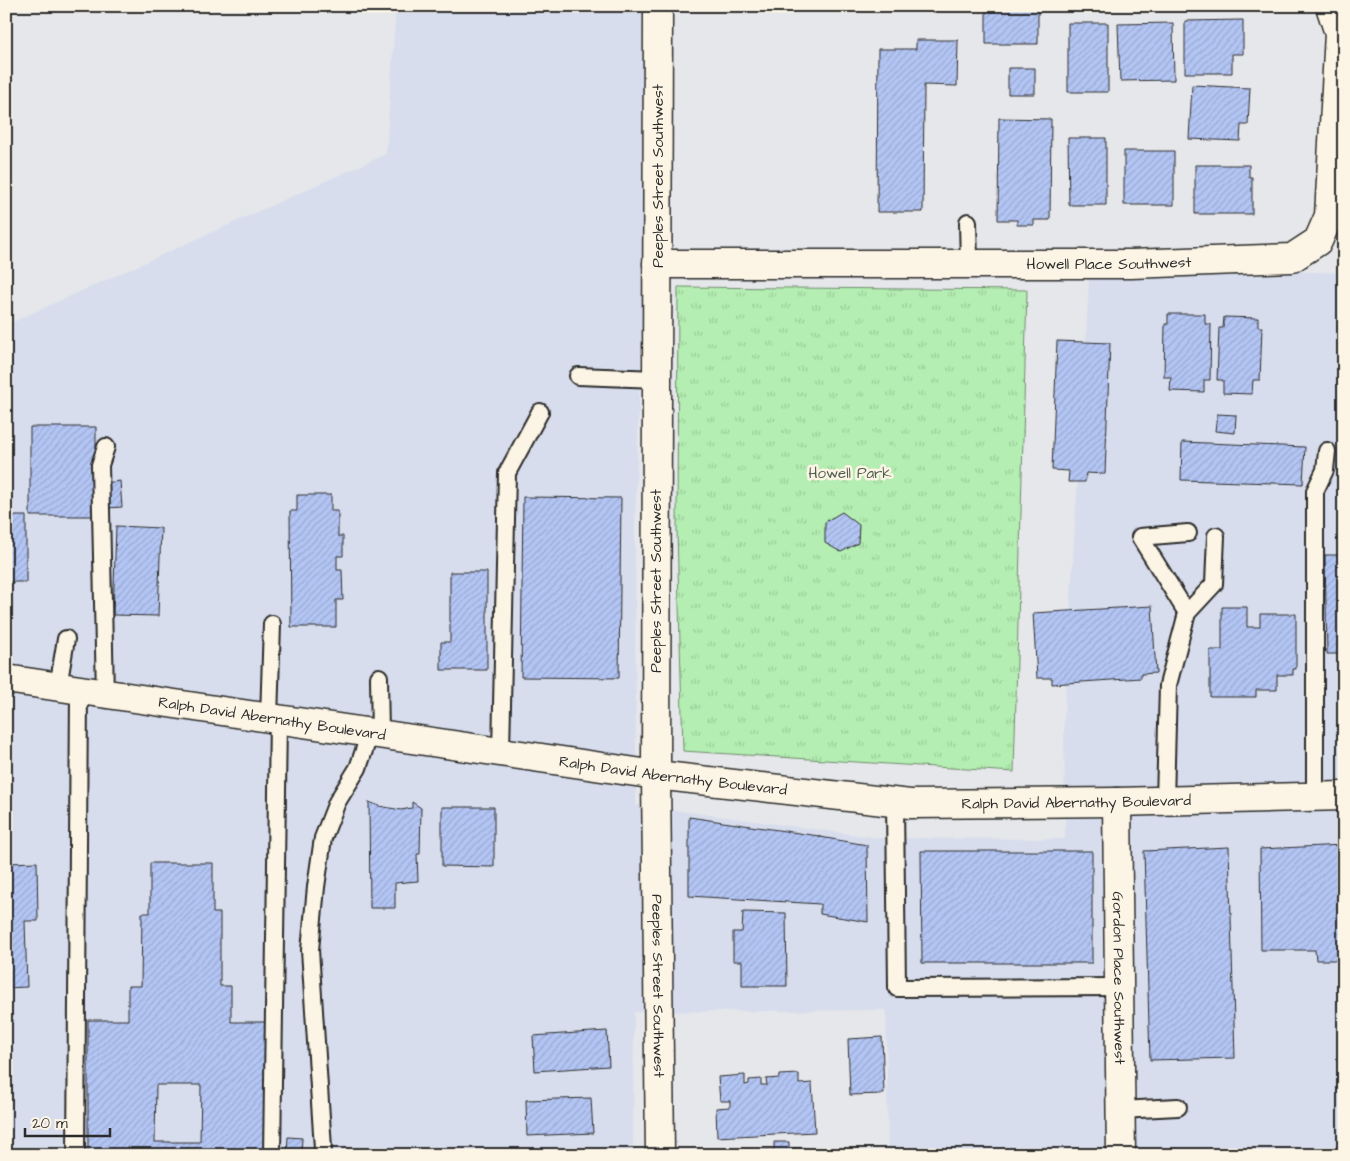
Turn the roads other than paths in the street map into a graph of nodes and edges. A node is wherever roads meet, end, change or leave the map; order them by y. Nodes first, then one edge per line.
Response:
1 (658, 6) edge
2 (1330, 6) edge
3 (968, 222) dead end
4 (658, 264) junction
5 (969, 264) junction
6 (578, 376) dead end
7 (657, 379) junction
8 (540, 412) dead end
9 (106, 447) dead end
10 (1327, 451) dead end
11 (1188, 533) dead end
12 (1216, 536) dead end
13 (1187, 613) junction
14 (272, 624) dead end
15 (66, 639) dead end
16 (379, 677) dead end
17 (6, 679) edge
18 (81, 691) junction
19 (273, 719) junction
20 (375, 734) junction
21 (501, 752) junction
22 (656, 775) junction
23 (1344, 796) edge
24 (1315, 797) junction
25 (1165, 801) junction
26 (895, 802) junction
27 (1117, 802) junction
28 (1119, 988) junction
29 (1178, 1107) dead end
30 (1120, 1110) junction
31 (76, 1155) edge
32 (272, 1155) edge
33 (322, 1155) edge
34 (660, 1155) edge
35 (1121, 1155) edge

1 - 4 street, Peeples Street Southwest
2 - 5 street, Howell Place Southwest
3 - 5 lane
4 - 5 street, Howell Place Southwest
4 - 7 street, Peeples Street Southwest
6 - 7 lane
7 - 22 street, Peeples Street Southwest
8 - 21 lane
9 - 18 lane
10 - 24 lane
11 - 13 lane
12 - 13 lane
13 - 25 lane
14 - 19 lane
15 - 18 lane
16 - 20 lane
17 - 18 street, Ralph David Abernathy Boulevard
18 - 19 street, Ralph David Abernathy Boulevard
18 - 31 lane
19 - 20 street, Ralph David Abernathy Boulevard
19 - 32 lane
20 - 21 street, Ralph David Abernathy Boulevard
20 - 33 lane
21 - 22 street, Ralph David Abernathy Boulevard
22 - 26 street, Ralph David Abernathy Boulevard
22 - 34 street, Peeples Street Southwest
23 - 24 street, Ralph David Abernathy Boulevard
24 - 25 street, Ralph David Abernathy Boulevard
25 - 27 street, Ralph David Abernathy Boulevard
26 - 27 street, Ralph David Abernathy Boulevard
26 - 28 lane
27 - 28 street, Gordon Place Southwest
28 - 30 street, Gordon Place Southwest
29 - 30 lane
30 - 35 street, Gordon Place Southwest

